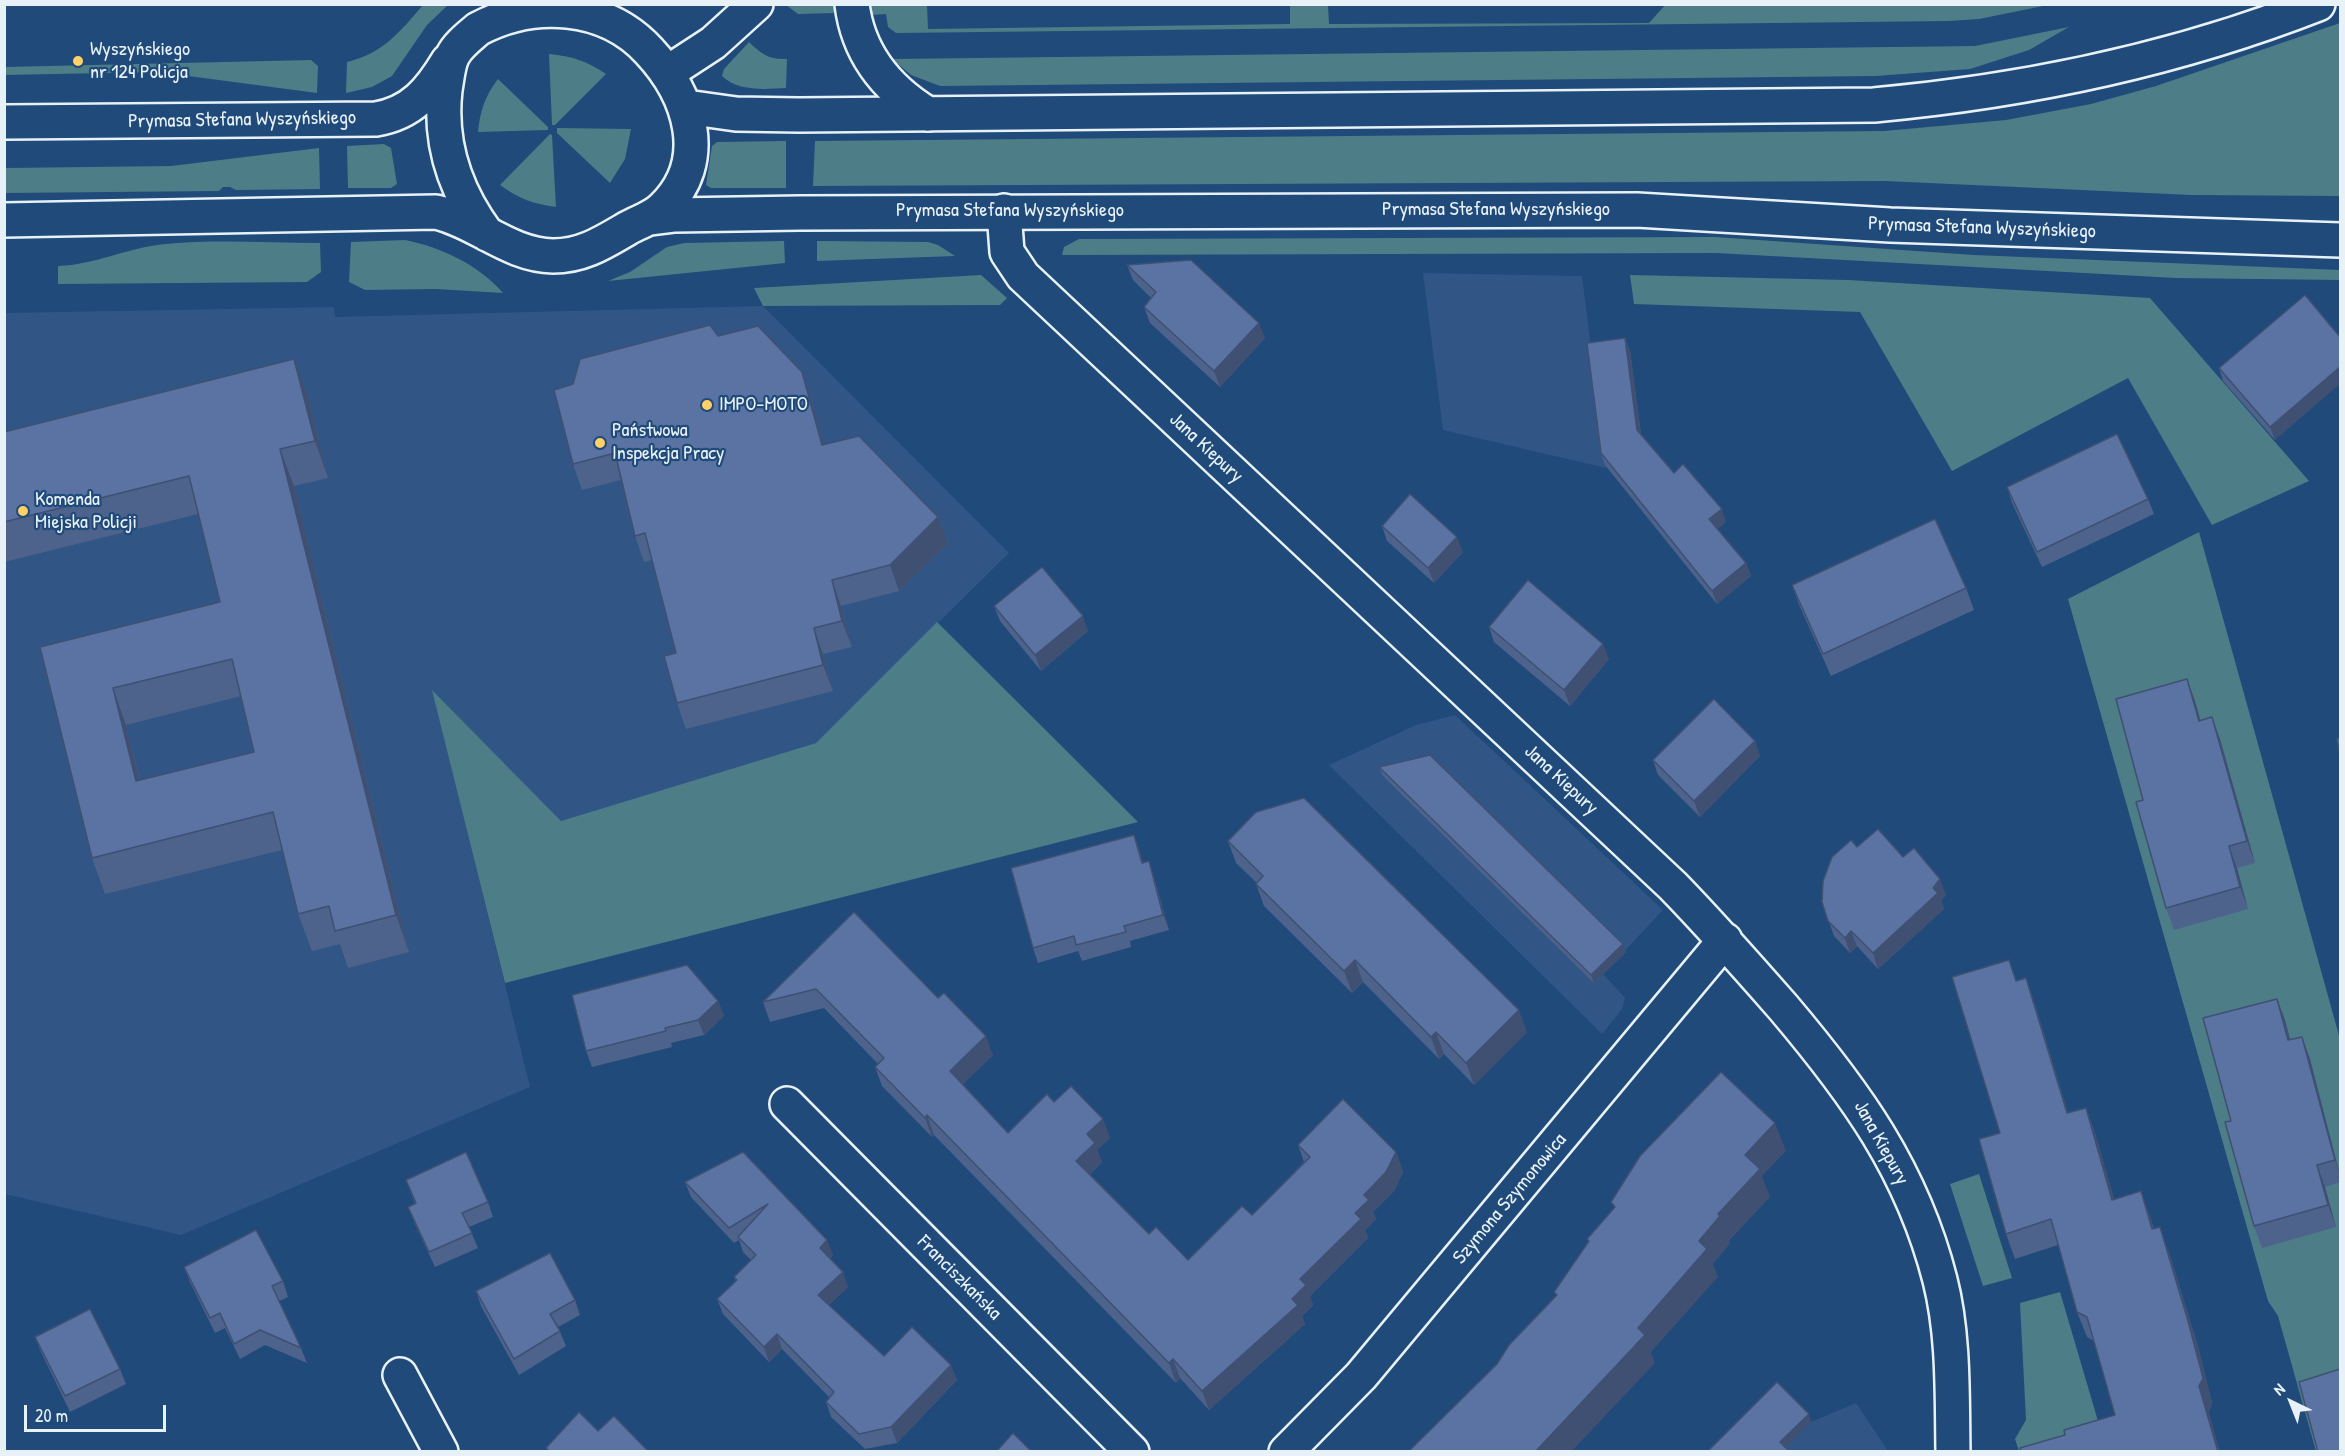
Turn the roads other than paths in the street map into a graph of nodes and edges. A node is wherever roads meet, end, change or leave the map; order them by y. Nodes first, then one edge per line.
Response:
1 (756, 4) edge
2 (852, 4) edge
3 (2318, 4) edge
4 (594, 9) edge
5 (499, 10) edge
6 (452, 55) junction
7 (667, 73) junction
8 (686, 107) junction
9 (928, 114) junction
10 (4, 122) edge
11 (1004, 211) junction
12 (651, 218) junction
13 (4, 220) edge
14 (487, 234) junction
15 (2340, 240) edge
16 (1725, 940) junction
17 (787, 1104) dead end
18 (400, 1375) dead end
19 (441, 1452) edge
20 (1132, 1452) edge
21 (1286, 1452) edge
22 (1953, 1452) edge

1 - 7 main road
2 - 9 main road
3 - 9 main road
4 - 5 main road, Prymasa Stefana Wyszyńskiego
4 - 7 main road
5 - 6 main road, Prymasa Stefana Wyszyńskiego
6 - 10 main road, Prymasa Stefana Wyszyńskiego
6 - 14 main road
7 - 8 main road
8 - 9 main road
8 - 12 main road
11 - 12 main road, Prymasa Stefana Wyszyńskiego
11 - 15 main road, Prymasa Stefana Wyszyńskiego
11 - 16 main road, Jana Kiepury
12 - 14 main road
13 - 14 main road
16 - 21 main road, Szymona Szymonowica
16 - 22 main road, Jana Kiepury
17 - 20 main road, Franciszkańska
18 - 19 main road

